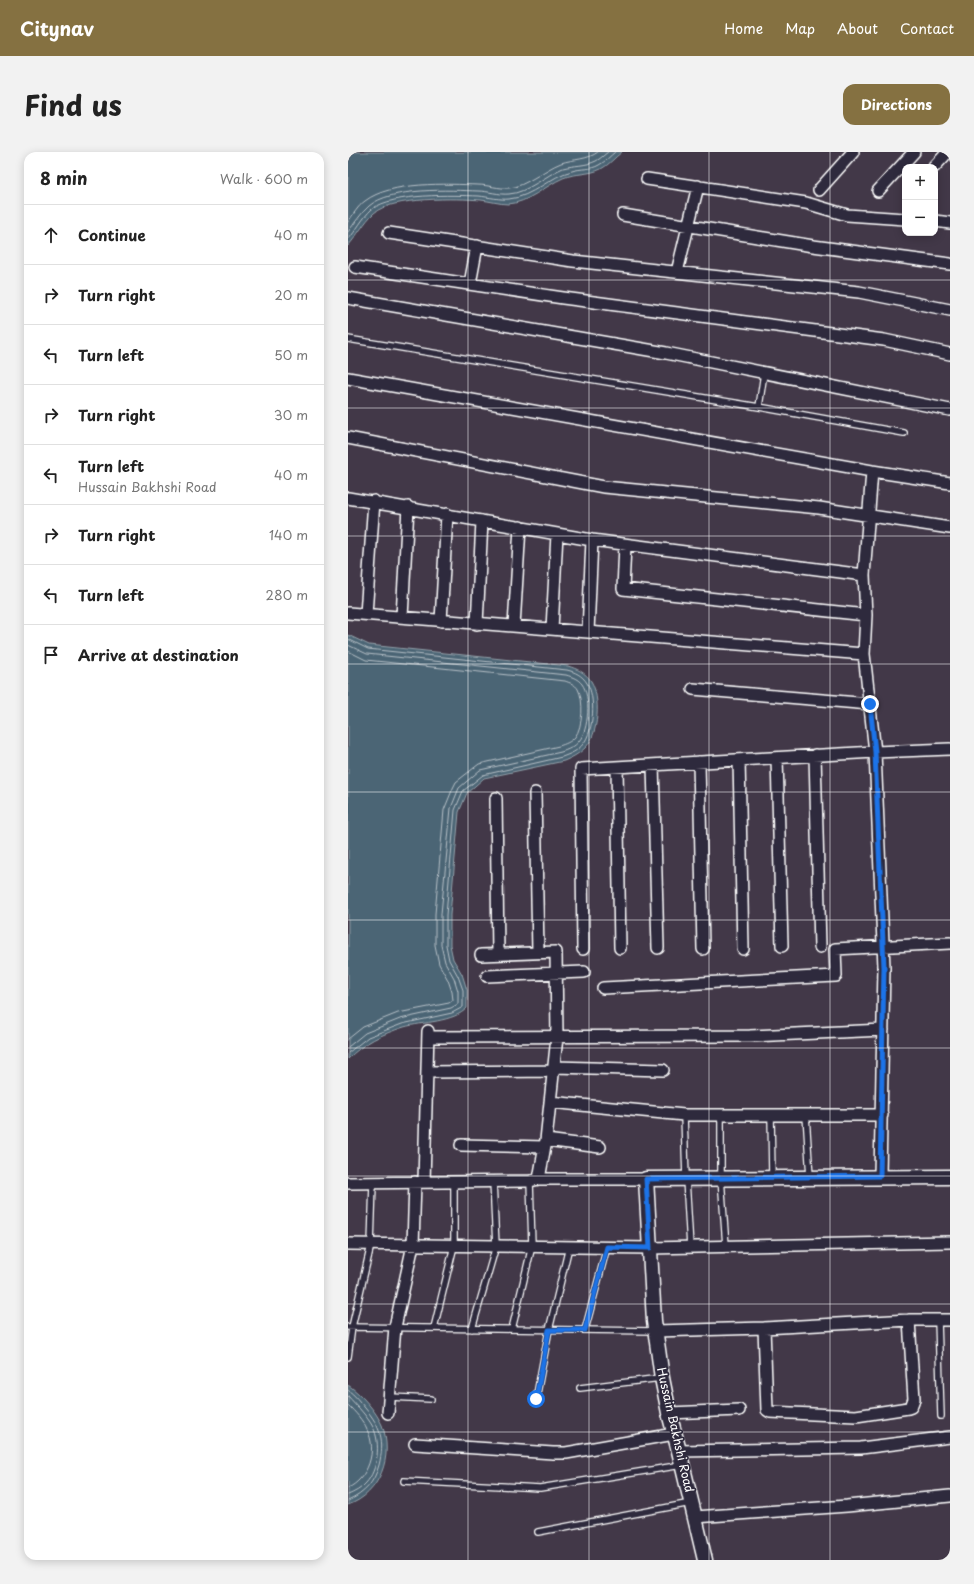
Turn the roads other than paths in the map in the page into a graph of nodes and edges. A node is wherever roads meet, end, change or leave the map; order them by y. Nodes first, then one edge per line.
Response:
1 (853, 152) edge
2 (914, 152) edge
3 (948, 152) edge
4 (937, 164) edge
5 (647, 179) dead end
6 (698, 186) junction
7 (819, 190) dead end
8 (878, 192) dead end
9 (623, 215) dead end
10 (902, 219) edge
11 (938, 221) edge
12 (950, 223) edge
13 (688, 226) junction
14 (389, 233) dead end
15 (476, 246) junction
16 (950, 264) edge
17 (355, 267) dead end
18 (677, 272) junction
19 (470, 284) junction
20 (348, 298) edge
21 (950, 310) edge
22 (348, 339) edge
23 (950, 354) edge
24 (764, 373) junction
25 (348, 378) edge
26 (759, 407) junction
27 (950, 410) edge
28 (904, 432) dead end
29 (348, 438) edge
30 (872, 471) junction
31 (950, 483) edge
32 (348, 498) edge
33 (374, 501) junction
34 (408, 508) junction
35 (447, 514) junction
36 (870, 516) junction
37 (482, 521) junction
38 (520, 528) junction
39 (950, 528) edge
40 (557, 534) junction
41 (592, 540) junction
42 (626, 545) junction
43 (864, 575) junction
44 (348, 613) edge
45 (366, 614) junction
46 (866, 615) junction
47 (402, 617) junction
48 (441, 621) junction
49 (477, 624) junction
50 (514, 626) junction
51 (552, 629) junction
52 (588, 632) junction
53 (864, 654) junction
54 (693, 689) dead end
55 (870, 704) junction
56 (950, 749) edge
57 (875, 752) junction
58 (815, 755) junction
59 (777, 758) junction
60 (739, 760) junction
61 (699, 762) junction
62 (653, 765) junction
63 (617, 767) junction
64 (535, 793) dead end
65 (496, 798) dead end
66 (950, 943) edge
67 (782, 946) dead end
68 (820, 947) dead end
69 (620, 948) dead end
70 (658, 948) dead end
71 (884, 948) junction
72 (583, 949) dead end
73 (703, 949) dead end
74 (743, 949) dead end
75 (538, 952) junction
76 (498, 954) junction
77 (481, 955) dead end
78 (584, 972) dead end
79 (556, 974) junction
80 (487, 976) dead end
81 (603, 988) dead end
82 (883, 1030) junction
83 (557, 1037) junction
84 (554, 1069) junction
85 (662, 1070) dead end
86 (427, 1072) junction
87 (550, 1102) junction
88 (806, 1114) junction
89 (771, 1115) junction
90 (882, 1115) junction
91 (684, 1116) junction
92 (721, 1116) junction
93 (545, 1143) junction
94 (460, 1145) dead end
95 (600, 1147) dead end
96 (880, 1176) junction
97 (950, 1176) edge
98 (810, 1177) junction
99 (721, 1178) junction
100 (772, 1178) junction
101 (646, 1179) junction
102 (686, 1179) junction
103 (534, 1180) junction
104 (493, 1181) junction
105 (420, 1182) junction
106 (454, 1182) junction
107 (348, 1183) edge
108 (373, 1183) junction
109 (950, 1242) edge
110 (348, 1244) edge
111 (371, 1245) junction
112 (413, 1245) junction
113 (454, 1246) junction
114 (496, 1246) junction
115 (532, 1246) junction
116 (726, 1246) junction
117 (569, 1247) junction
118 (607, 1247) junction
119 (690, 1247) junction
120 (650, 1248) junction
121 (909, 1320) junction
122 (938, 1320) junction
123 (950, 1320) edge
124 (350, 1327) edge
125 (395, 1327) junction
126 (434, 1328) junction
127 (764, 1328) junction
128 (472, 1329) junction
129 (512, 1329) junction
130 (549, 1330) junction
131 (585, 1330) junction
132 (655, 1331) junction
133 (348, 1358) edge
134 (662, 1378) junction
135 (580, 1388) dead end
136 (390, 1397) junction
137 (431, 1399) dead end
138 (536, 1399) dead end
139 (739, 1410) dead end
140 (388, 1413) dead end
141 (669, 1413) junction
142 (941, 1416) dead end
143 (674, 1434) junction
144 (950, 1437) edge
145 (415, 1444) dead end
146 (681, 1458) junction
147 (404, 1481) dead end
148 (950, 1496) edge
149 (691, 1503) junction
150 (695, 1518) junction
151 (538, 1532) dead end
152 (705, 1560) edge

1 - 7 street
2 - 8 street
3 - 4 street
5 - 6 street
6 - 10 street
6 - 13 street
9 - 13 street
11 - 12 street
13 - 16 street
13 - 18 street
14 - 15 street
15 - 18 street
15 - 19 street
17 - 19 street
18 - 21 street
19 - 23 street
20 - 24 street
22 - 26 lane
24 - 26 lane
24 - 27 street
25 - 30 street
26 - 28 lane
29 - 36 street
30 - 31 street
30 - 36 street
32 - 33 street
33 - 34 street
33 - 45 street
34 - 35 street
34 - 47 street
35 - 37 street
35 - 48 street
36 - 39 street
36 - 43 street
37 - 38 street
37 - 49 street
38 - 40 street
38 - 50 street
40 - 41 street
40 - 51 street
41 - 42 street
41 - 52 street
42 - 43 street
42 - 46 street
43 - 46 street
44 - 45 street
45 - 47 street
46 - 53 street
47 - 48 street
48 - 49 street
49 - 50 street
50 - 51 street
51 - 52 street
52 - 53 street
53 - 55 street
54 - 55 street
55 - 57 street
56 - 57 street
57 - 58 street
57 - 71 street
58 - 59 street
58 - 68 street
59 - 60 street
59 - 67 street
60 - 61 street
60 - 74 street
61 - 62 street
61 - 73 street
62 - 63 street
62 - 70 street
63 - 69 street
63 - 72 street
64 - 75 street
65 - 76 street
66 - 71 street
71 - 81 street
71 - 82 street
75 - 76 street
75 - 79 street
76 - 77 street
78 - 79 street
79 - 80 street
79 - 83 street
82 - 83 street
82 - 90 street
83 - 84 street
83 - 86 street
84 - 85 street
84 - 86 street
84 - 87 street
86 - 105 street
87 - 91 street
87 - 93 street
88 - 89 street
88 - 90 street
88 - 98 lane
89 - 92 street
89 - 100 lane
90 - 96 street
91 - 92 street
91 - 102 lane
92 - 99 lane
93 - 94 street
93 - 95 street
93 - 103 street
96 - 97 street
96 - 98 street
98 - 100 street
99 - 100 street
99 - 102 street
99 - 116 lane
101 - 102 street
101 - 103 street
101 - 120 street, Hussain Bakhshi Road
102 - 119 lane
103 - 104 street
103 - 115 lane
104 - 106 street
104 - 114 lane
105 - 106 street
105 - 108 street
105 - 112 street
106 - 113 lane
107 - 108 street
108 - 111 lane
109 - 116 street
110 - 111 street
111 - 112 street
111 - 124 lane
112 - 113 street
112 - 125 street
113 - 114 street
113 - 126 lane
114 - 115 street
114 - 128 lane
115 - 117 street
115 - 129 lane
116 - 119 street
117 - 118 street
117 - 130 lane
118 - 120 street
118 - 131 lane
119 - 120 street
120 - 132 street, Hussain Bakhshi Road
121 - 122 street
121 - 127 street
121 - 127 street
122 - 123 street
122 - 142 lane
124 - 125 lane
124 - 133 lane
125 - 126 lane
125 - 136 street
126 - 128 lane
127 - 132 street
128 - 129 lane
129 - 130 lane
130 - 131 lane
130 - 138 lane
131 - 132 lane
132 - 134 street, Hussain Bakhshi Road
134 - 135 lane
134 - 141 street, Hussain Bakhshi Road
136 - 137 lane
136 - 140 street
139 - 141 street
141 - 143 street, Hussain Bakhshi Road
143 - 145 street
143 - 146 street, Hussain Bakhshi Road
144 - 146 street
146 - 147 lane
146 - 149 street, Hussain Bakhshi Road
148 - 150 street
149 - 150 street, Hussain Bakhshi Road
149 - 151 lane
150 - 152 street, Hussain Bakhshi Road

